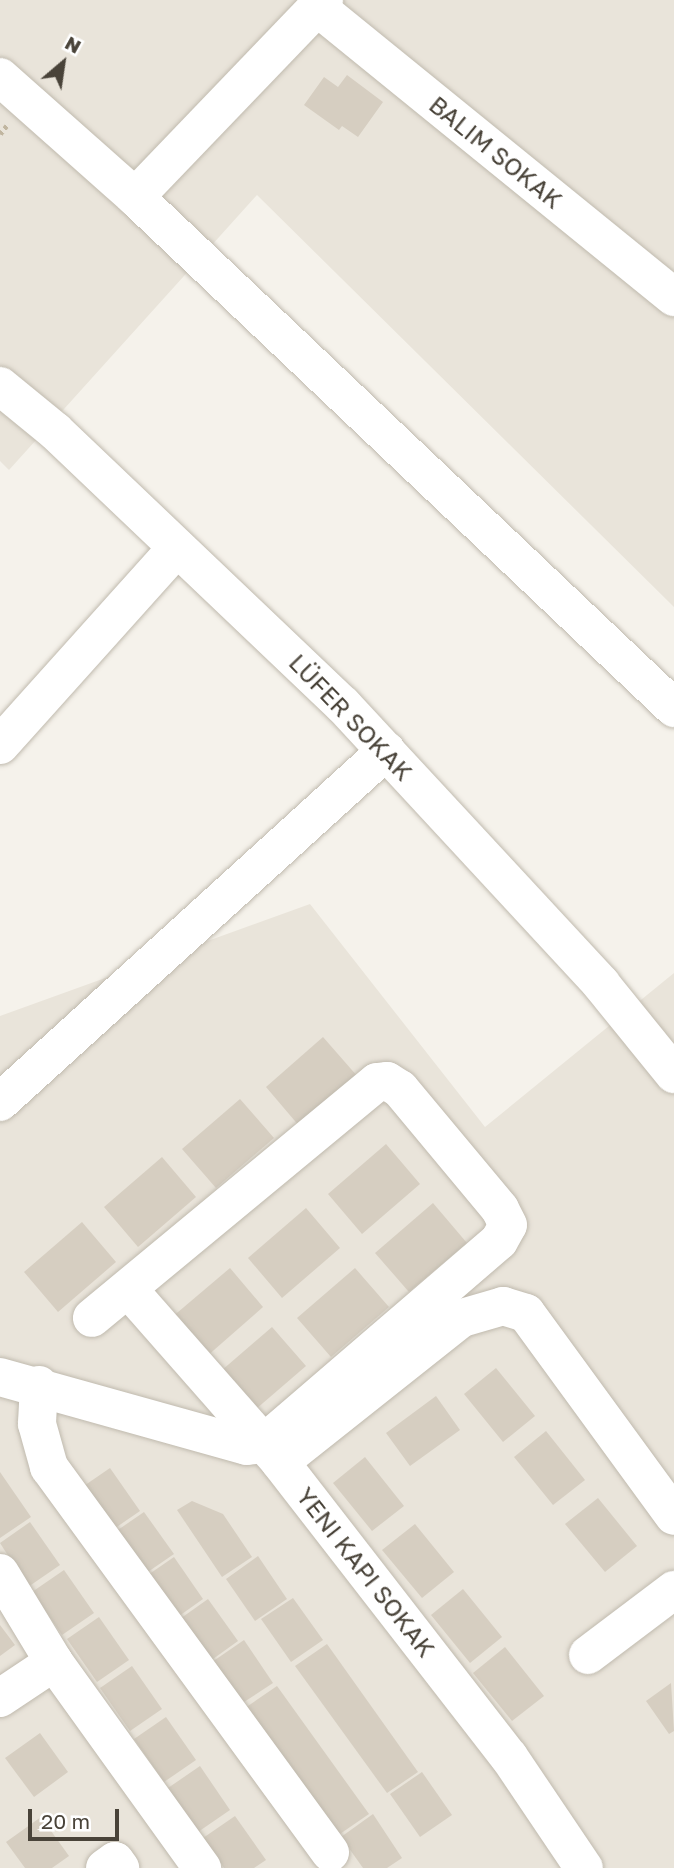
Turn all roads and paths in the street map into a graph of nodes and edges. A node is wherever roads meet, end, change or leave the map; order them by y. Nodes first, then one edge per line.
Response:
1 (321, 4) edge
2 (0, 77) edge
3 (135, 197) junction
4 (674, 297) edge
5 (0, 386) edge
6 (177, 548) junction
7 (674, 708) edge
8 (0, 745) edge
9 (386, 751) junction
10 (674, 1074) edge
11 (0, 1102) edge
12 (129, 1290) junction
13 (92, 1318) dead end
14 (0, 1377) edge
15 (39, 1385) junction
16 (272, 1453) junction
17 (674, 1516) edge
18 (0, 1573) edge
19 (674, 1590) edge
20 (588, 1655) dead end
21 (54, 1662) junction
22 (0, 1698) edge
23 (330, 1853) dead end
24 (105, 1868) edge
25 (120, 1868) edge
26 (202, 1868) edge
27 (584, 1868) edge

1 - 3 street
1 - 4 street
2 - 3 street
3 - 7 street
5 - 6 street, LÜFER SOKAK
6 - 8 street
6 - 9 street, LÜFER SOKAK
9 - 10 street, LÜFER SOKAK
9 - 11 street
12 - 13 street
12 - 16 street
12 - 16 street
14 - 15 street
15 - 16 street
15 - 23 street
16 - 17 street
16 - 27 street
18 - 21 street
19 - 20 street
21 - 22 street
21 - 26 street
24 - 25 street

